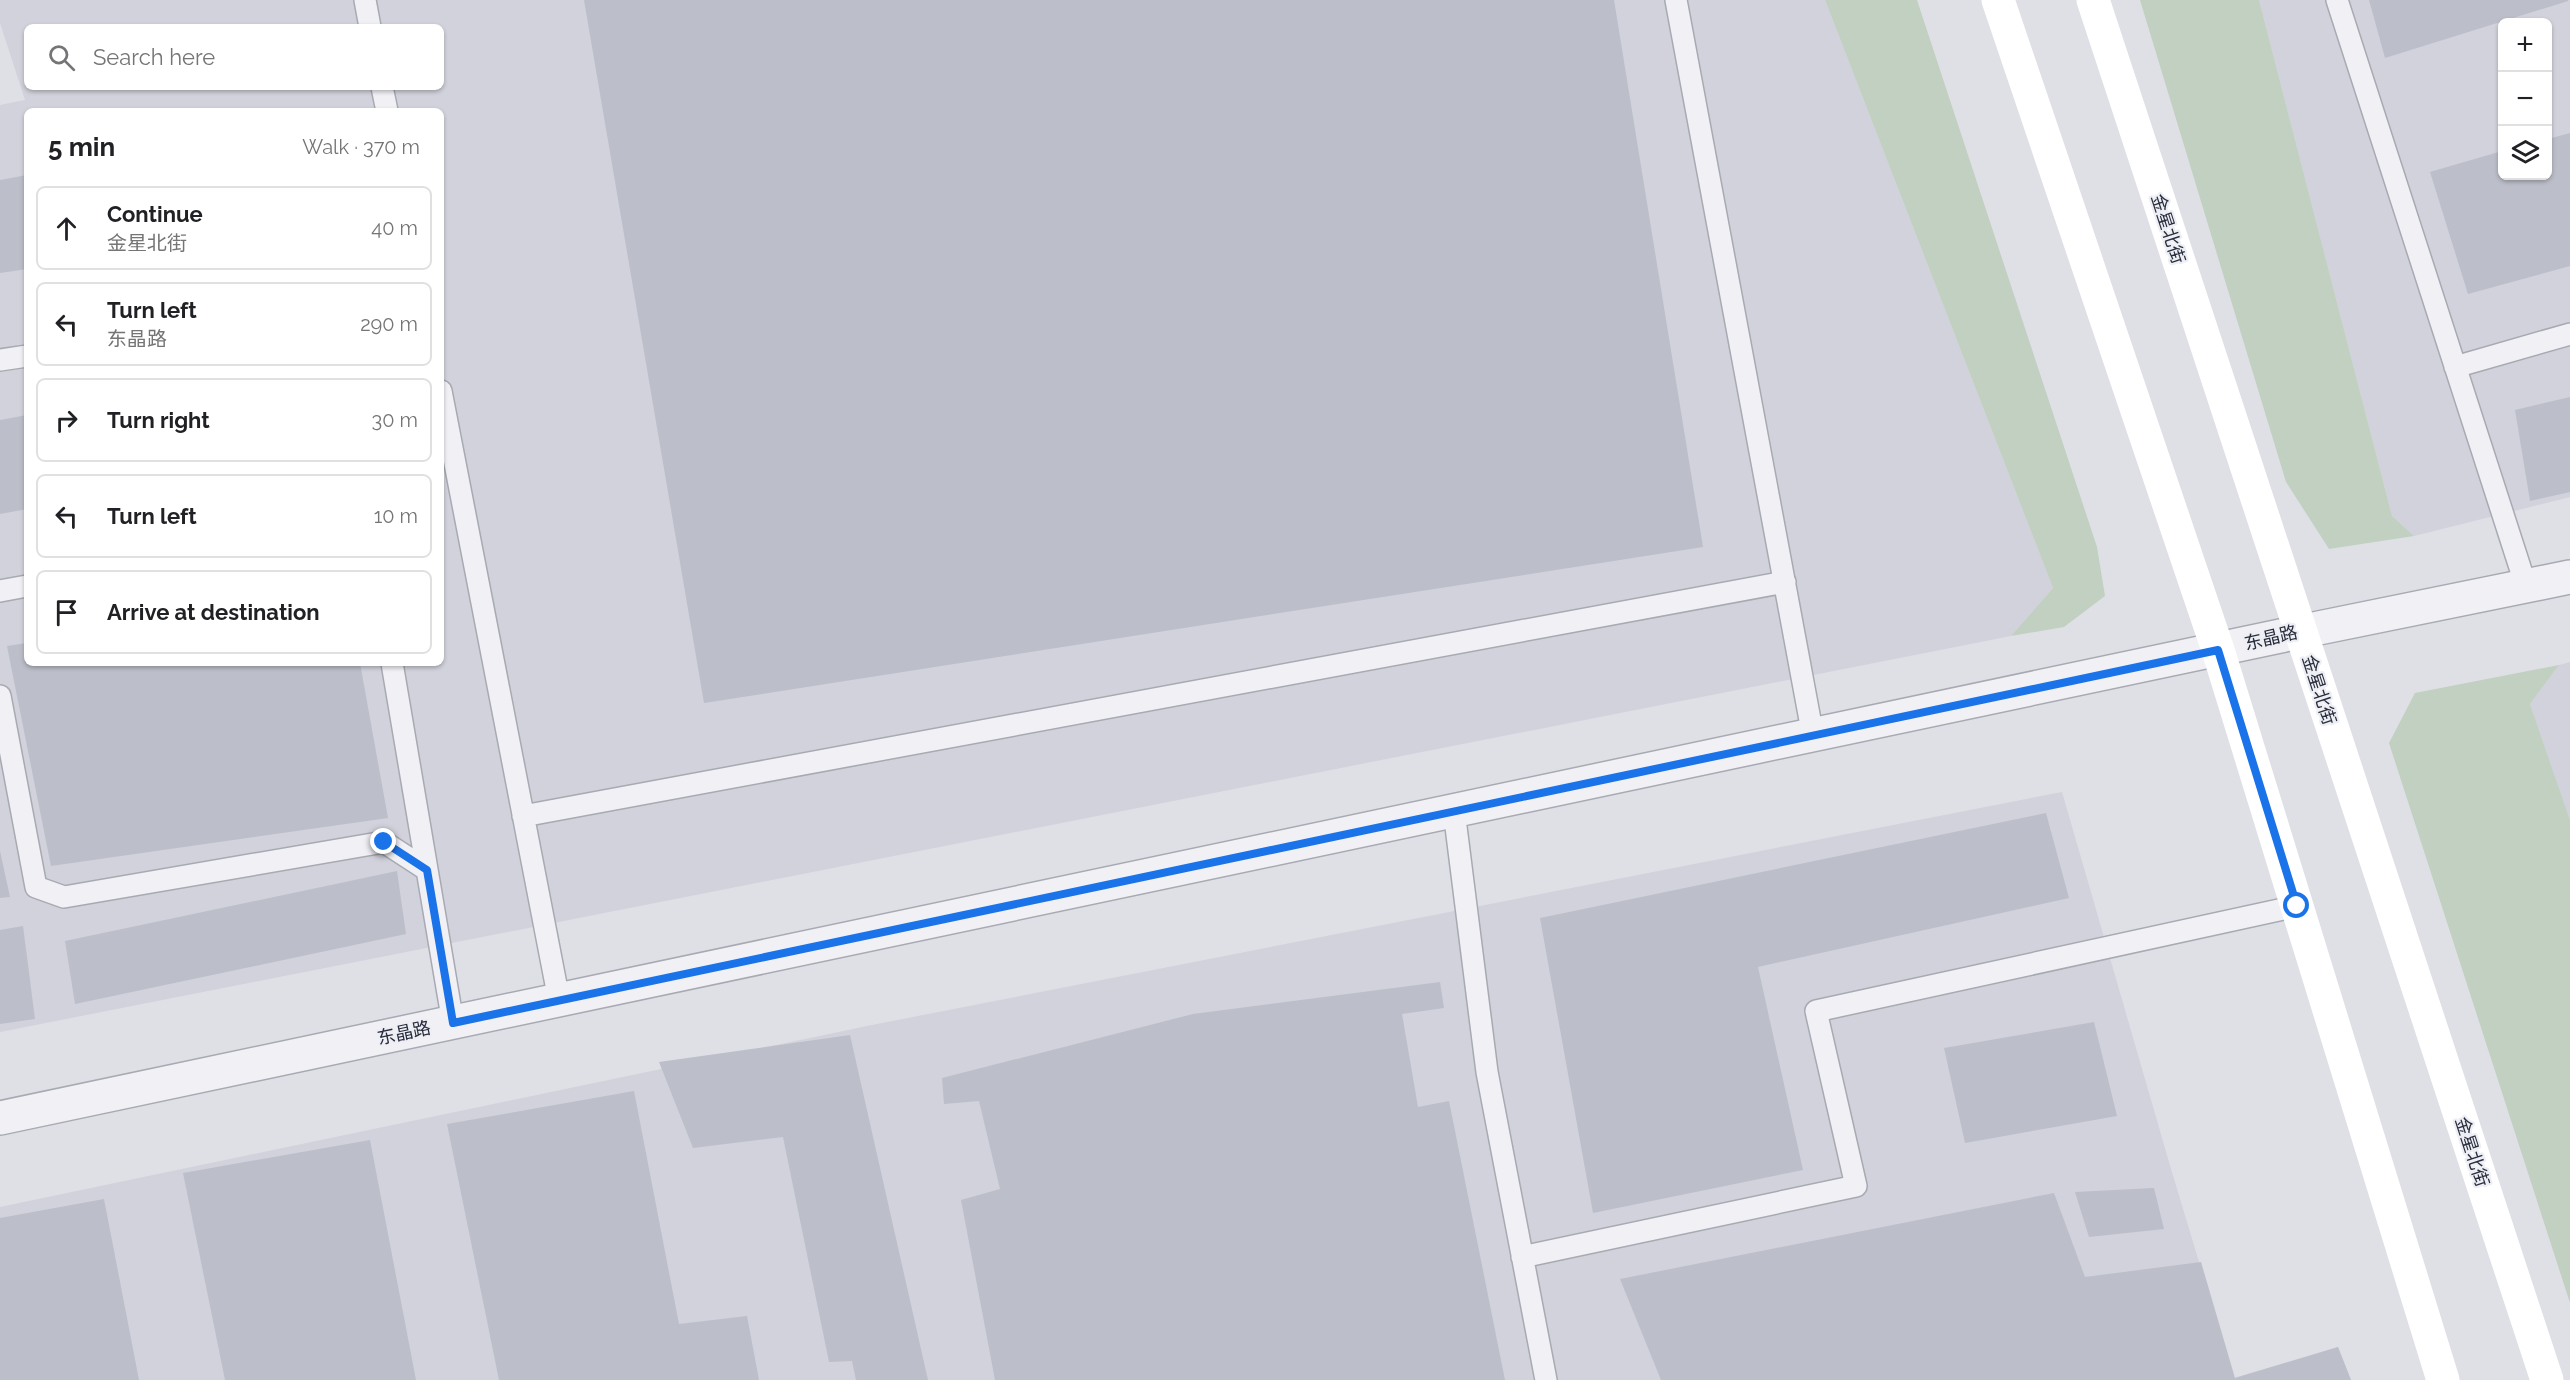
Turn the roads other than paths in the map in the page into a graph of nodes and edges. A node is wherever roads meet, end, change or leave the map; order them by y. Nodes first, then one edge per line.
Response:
1 (365, 0) edge
2 (1676, 0) edge
3 (1998, 0) edge
4 (2093, 0) edge
5 (2337, 0) edge
6 (369, 24) edge
7 (383, 90) edge
8 (386, 108) edge
9 (2570, 334) edge
10 (24, 356) edge
11 (0, 360) edge
12 (2455, 367) junction
13 (444, 408) edge
14 (2570, 577) edge
15 (1785, 582) junction
16 (2526, 586) junction
17 (24, 587) edge
18 (0, 591) edge
19 (2300, 632) junction
20 (2218, 650) junction
21 (393, 666) edge
22 (0, 696) edge
23 (1813, 736) junction
24 (1454, 811) junction
25 (523, 816) junction
26 (427, 870) junction
27 (2297, 906) junction
28 (559, 1000) junction
29 (453, 1023) junction
30 (0, 1118) edge
31 (1522, 1257) junction
32 (1546, 1380) edge
33 (2443, 1380) edge
34 (2547, 1380) edge

1 - 6 lane
2 - 15 lane
3 - 20 main road
4 - 19 main road, 金星北街
5 - 12 lane
7 - 8 lane
9 - 12 lane
10 - 11 lane
12 - 16 lane
13 - 25 lane
14 - 16 street, 东晶路
15 - 23 lane
15 - 25 lane
16 - 19 street, 东晶路
17 - 18 lane
19 - 20 street, 东晶路
19 - 34 main road, 金星北街
20 - 23 street, 东晶路
20 - 27 main road
21 - 26 lane
22 - 26 lane
23 - 24 street, 东晶路
24 - 28 street, 东晶路
24 - 31 lane
25 - 28 lane
26 - 29 lane
27 - 31 lane
27 - 33 main road
28 - 29 street, 东晶路
29 - 30 street, 东晶路
31 - 32 lane

